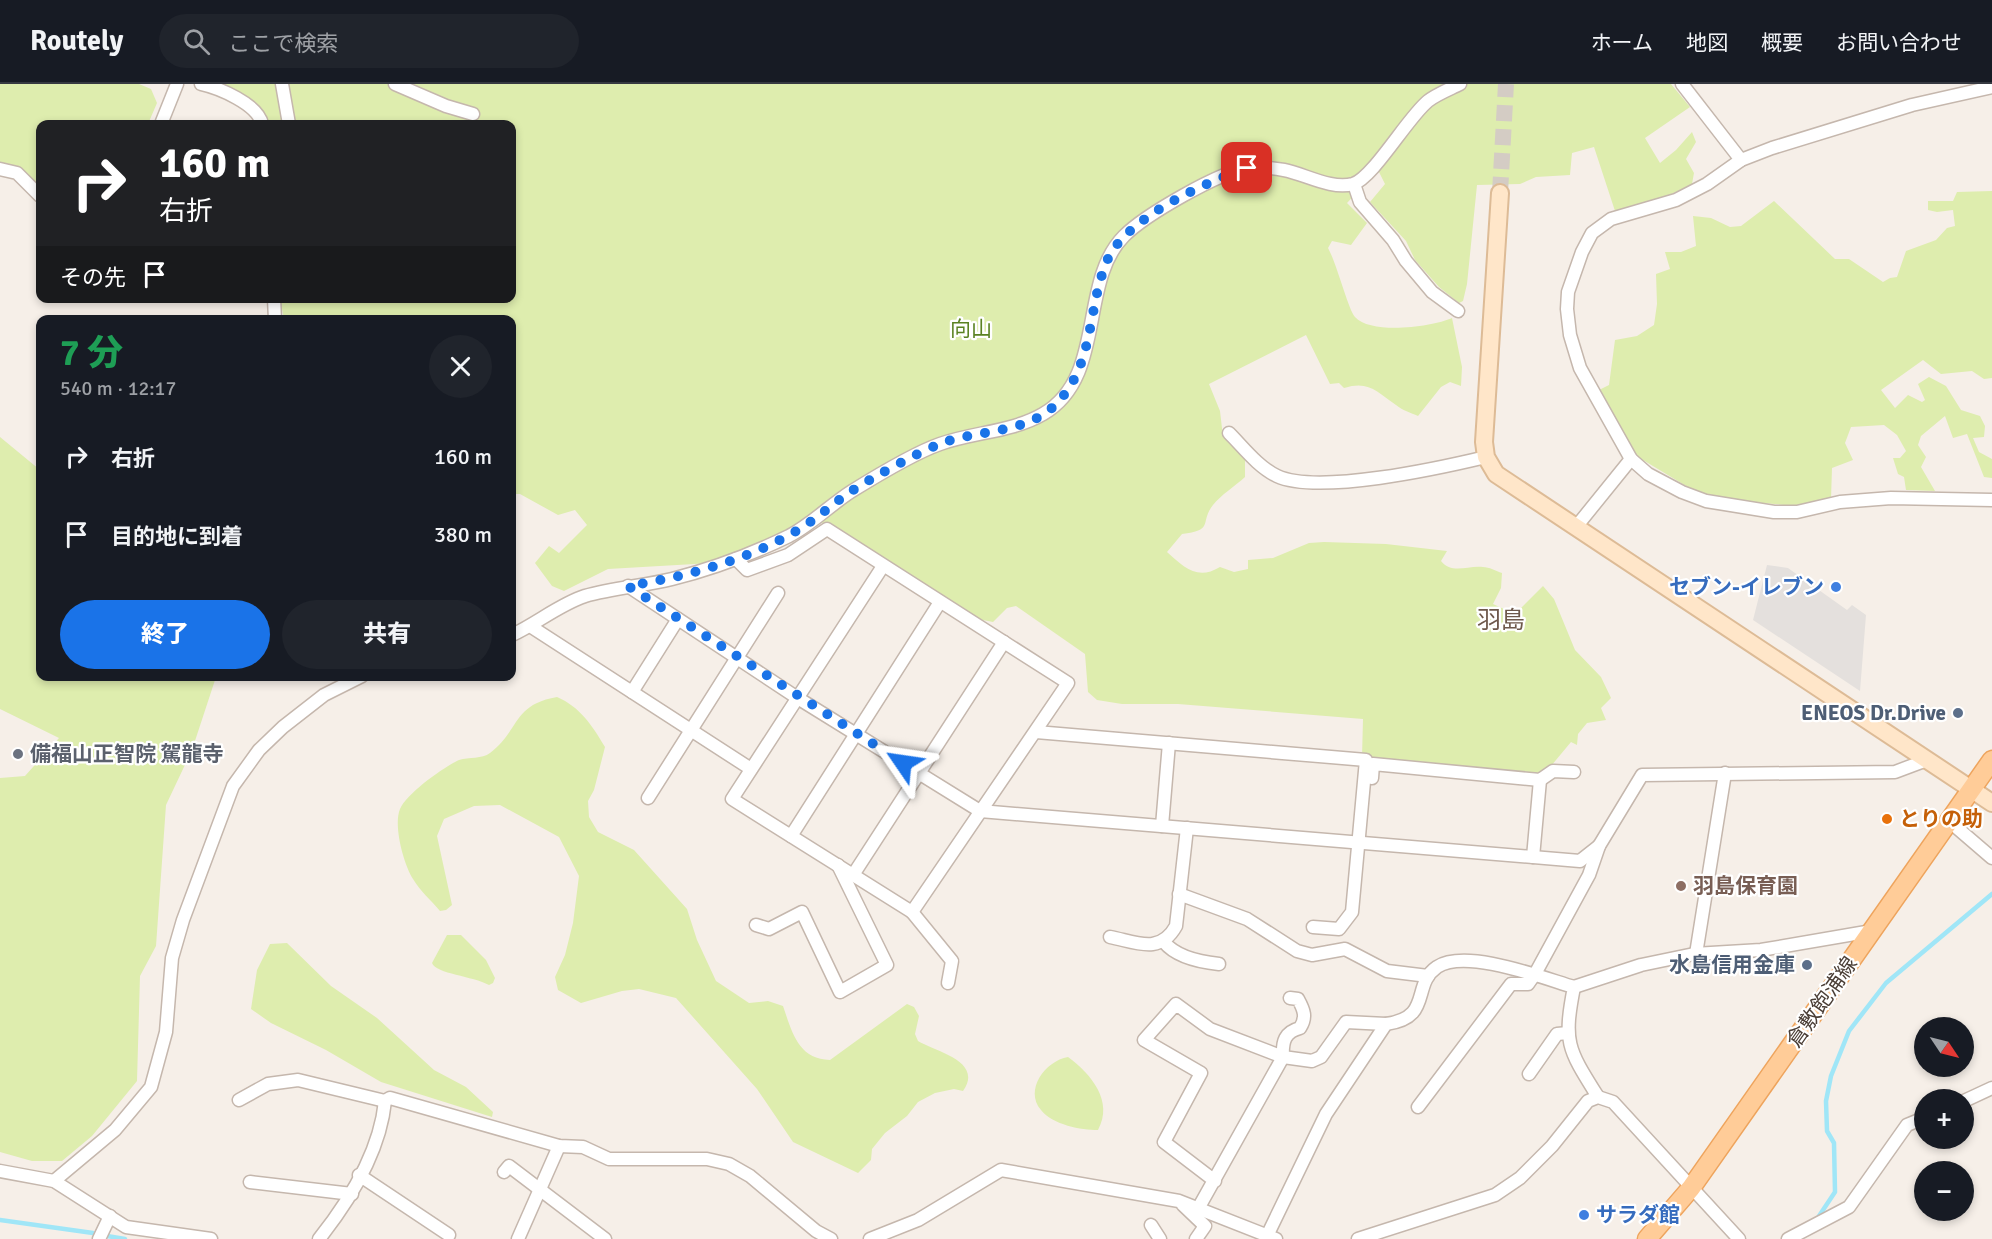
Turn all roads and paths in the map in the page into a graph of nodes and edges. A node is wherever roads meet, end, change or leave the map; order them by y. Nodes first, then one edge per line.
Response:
1 (177, 84) edge
2 (201, 84) edge
3 (282, 84) edge
4 (395, 84) edge
5 (1460, 84) edge
6 (1682, 84) edge
7 (1992, 87) edge
8 (473, 114) dead end
9 (163, 120) edge
10 (261, 120) edge
11 (288, 120) edge
12 (1741, 160) junction
13 (0, 169) edge
14 (1354, 184) junction
15 (36, 192) edge
16 (1500, 193) tunnel mouth
17 (1458, 311) dead end
18 (1229, 433) dead end
19 (1486, 457) junction
20 (1631, 459) junction
21 (1992, 500) edge
22 (1576, 527) junction
23 (736, 559) junction
24 (883, 566) junction
25 (628, 586) junction
26 (778, 593) dead end
27 (940, 602) junction
28 (678, 619) junction
29 (530, 626) junction
30 (516, 633) edge
31 (1004, 642) junction
32 (736, 657) junction
33 (352, 681) edge
34 (632, 692) junction
35 (796, 697) junction
36 (691, 730) junction
37 (1036, 732) junction
38 (856, 734) junction
39 (1169, 743) junction
40 (1927, 760) junction
41 (1992, 760) edge
42 (751, 769) junction
43 (1574, 772) dead end
44 (1725, 772) junction
45 (918, 773) junction
46 (1540, 780) junction
47 (1971, 789) junction
48 (648, 798) dead end
49 (1992, 803) edge
50 (980, 811) junction
51 (1949, 820) junction
52 (1162, 826) junction
53 (1187, 828) junction
54 (791, 836) junction
55 (1362, 843) junction
56 (1599, 846) junction
57 (1533, 857) junction
58 (1992, 858) edge
59 (838, 865) junction
60 (853, 875) junction
61 (1179, 894) junction
62 (912, 912) junction
63 (756, 926) dead end
64 (1313, 927) dead end
65 (1872, 931) junction
66 (1110, 937) dead end
67 (1164, 942) junction
68 (1696, 954) junction
69 (1219, 964) dead end
70 (1535, 974) junction
71 (1428, 976) junction
72 (948, 983) dead end
73 (1574, 987) junction
74 (1290, 998) dead end
75 (1386, 1024) junction
76 (1568, 1033) junction
77 (1283, 1056) junction
78 (1529, 1074) dead end
79 (1992, 1088) edge
80 (1974, 1096) edge
81 (1598, 1097) junction
82 (239, 1100) dead end
83 (385, 1101) junction
84 (1418, 1107) dead end
85 (1914, 1122) edge
86 (559, 1146) junction
87 (0, 1171) edge
88 (504, 1172) dead end
89 (359, 1175) junction
90 (54, 1181) junction
91 (1215, 1181) junction
92 (250, 1182) dead end
93 (1691, 1188) junction
94 (540, 1190) junction
95 (352, 1194) junction
96 (1179, 1201) junction
97 (1199, 1208) junction
98 (110, 1216) junction
99 (1151, 1225) dead end
100 (449, 1235) dead end
101 (1271, 1238) edge
102 (99, 1239) edge
103 (211, 1239) edge
104 (319, 1239) edge
105 (518, 1239) edge
106 (605, 1239) edge
107 (831, 1239) edge
108 (870, 1239) edge
109 (1160, 1239) edge
110 (1196, 1239) edge
111 (1358, 1239) edge
112 (1647, 1239) edge
113 (1739, 1239) edge
114 (1788, 1239) edge

1 - 9 street
2 - 10 street
3 - 11 street
4 - 8 street
5 - 14 street
6 - 12 street
7 - 12 street
12 - 20 street
13 - 15 street
14 - 17 street
14 - 23 street
16 - 19 street
18 - 19 street
19 - 22 street
20 - 21 street
20 - 22 street
22 - 40 street
23 - 24 street
23 - 25 street
24 - 27 street
24 - 35 street
25 - 28 street
25 - 29 street
26 - 32 street
27 - 31 street
27 - 38 street
28 - 32 street
28 - 34 street
29 - 30 street
29 - 34 street
31 - 37 street
31 - 45 street
32 - 35 street
32 - 36 street
33 - 90 street
34 - 36 street
35 - 38 street
35 - 42 street
36 - 42 street
36 - 48 street
37 - 39 street
37 - 50 street
38 - 45 street
38 - 54 street
39 - 52 street
39 - 55 street
40 - 44 street
40 - 47 street
41 - 47 main road, 倉敷飽浦線
42 - 54 street
43 - 46 street
44 - 56 street
44 - 68 street
45 - 50 street
45 - 60 street
46 - 55 street
46 - 57 street
47 - 49 street
47 - 51 main road, 倉敷飽浦線
50 - 52 street
50 - 62 street
51 - 58 street
51 - 65 main road, 倉敷飽浦線
52 - 53 street
53 - 55 street
53 - 61 street
54 - 59 street
55 - 57 street
55 - 64 street
56 - 57 street
56 - 70 street
59 - 60 street
59 - 63 street
60 - 62 street
61 - 67 street
61 - 71 street
62 - 72 street
65 - 68 street
65 - 93 main road, 倉敷飽浦線
66 - 67 street
67 - 69 street
68 - 73 street
70 - 71 street
70 - 73 street
70 - 84 street
71 - 75 street
73 - 76 street
74 - 77 street
75 - 77 street
75 - 101 street
76 - 78 street
76 - 81 street
77 - 91 street
77 - 91 street
79 - 80 street
81 - 93 street
81 - 111 street
82 - 83 street
83 - 86 street
83 - 89 street
85 - 114 street
86 - 94 street
86 - 107 street
87 - 90 street
88 - 94 street
89 - 95 street
89 - 100 street
90 - 98 street
91 - 97 street
92 - 95 street
93 - 112 main road, 倉敷飽浦線
93 - 113 street
94 - 105 street
94 - 106 street
95 - 104 street
96 - 97 street
96 - 108 street
96 - 110 street
97 - 101 street
98 - 102 street
98 - 103 street
99 - 109 street

